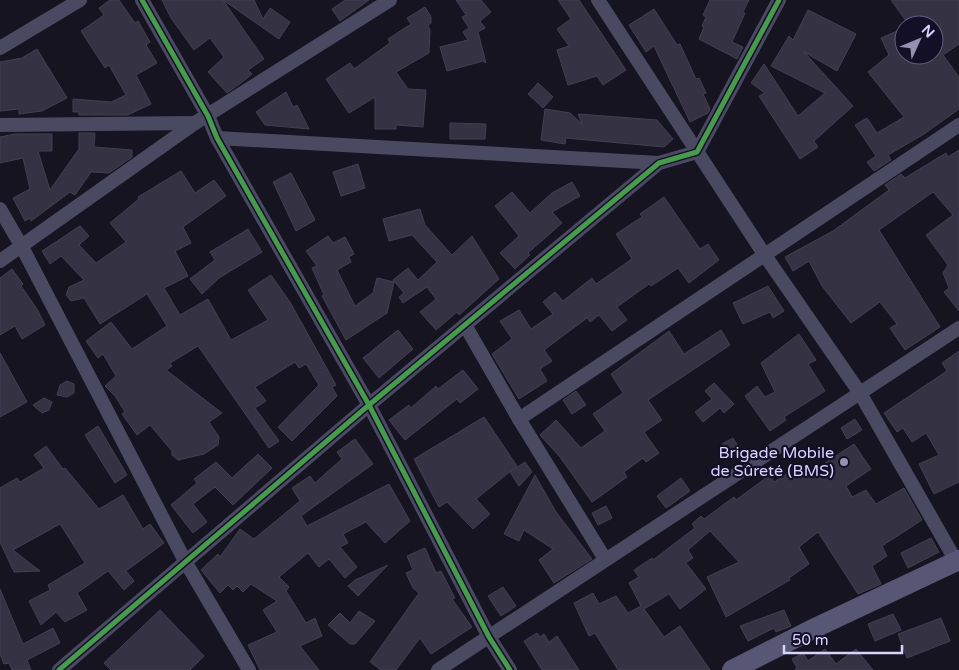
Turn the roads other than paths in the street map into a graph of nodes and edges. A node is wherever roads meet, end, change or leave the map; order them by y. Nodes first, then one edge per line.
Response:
1 (80, 0) edge
2 (142, 0) edge
3 (390, 0) edge
4 (598, 0) edge
5 (779, 0) edge
6 (0, 48) edge
7 (208, 116) junction
8 (195, 123) junction
9 (0, 125) edge
10 (959, 125) edge
11 (217, 138) junction
12 (697, 152) junction
13 (659, 163) junction
14 (0, 209) edge
15 (22, 247) junction
16 (764, 254) junction
17 (0, 261) edge
18 (465, 325) junction
19 (959, 328) edge
20 (860, 393) junction
21 (369, 405) junction
22 (519, 419) junction
23 (605, 559) junction
24 (185, 561) junction
25 (958, 561) edge
26 (489, 637) junction
27 (59, 670) edge
28 (249, 670) edge
29 (438, 670) edge
30 (510, 670) edge
31 (732, 670) edge

1 - 6 street
2 - 7 street
3 - 7 street
4 - 12 street
5 - 12 street
7 - 8 street
7 - 11 street
8 - 9 street
8 - 15 street
10 - 16 street
11 - 13 street
11 - 21 street
12 - 13 street
12 - 16 street
13 - 18 street
14 - 15 street
15 - 17 street
15 - 24 street
16 - 20 street
16 - 22 street
18 - 21 street
18 - 22 street
19 - 20 street
20 - 23 street
20 - 25 street
21 - 24 street
21 - 26 street
22 - 23 street
23 - 26 street
24 - 27 street
24 - 28 street
25 - 31 main road
26 - 29 street
26 - 30 street

